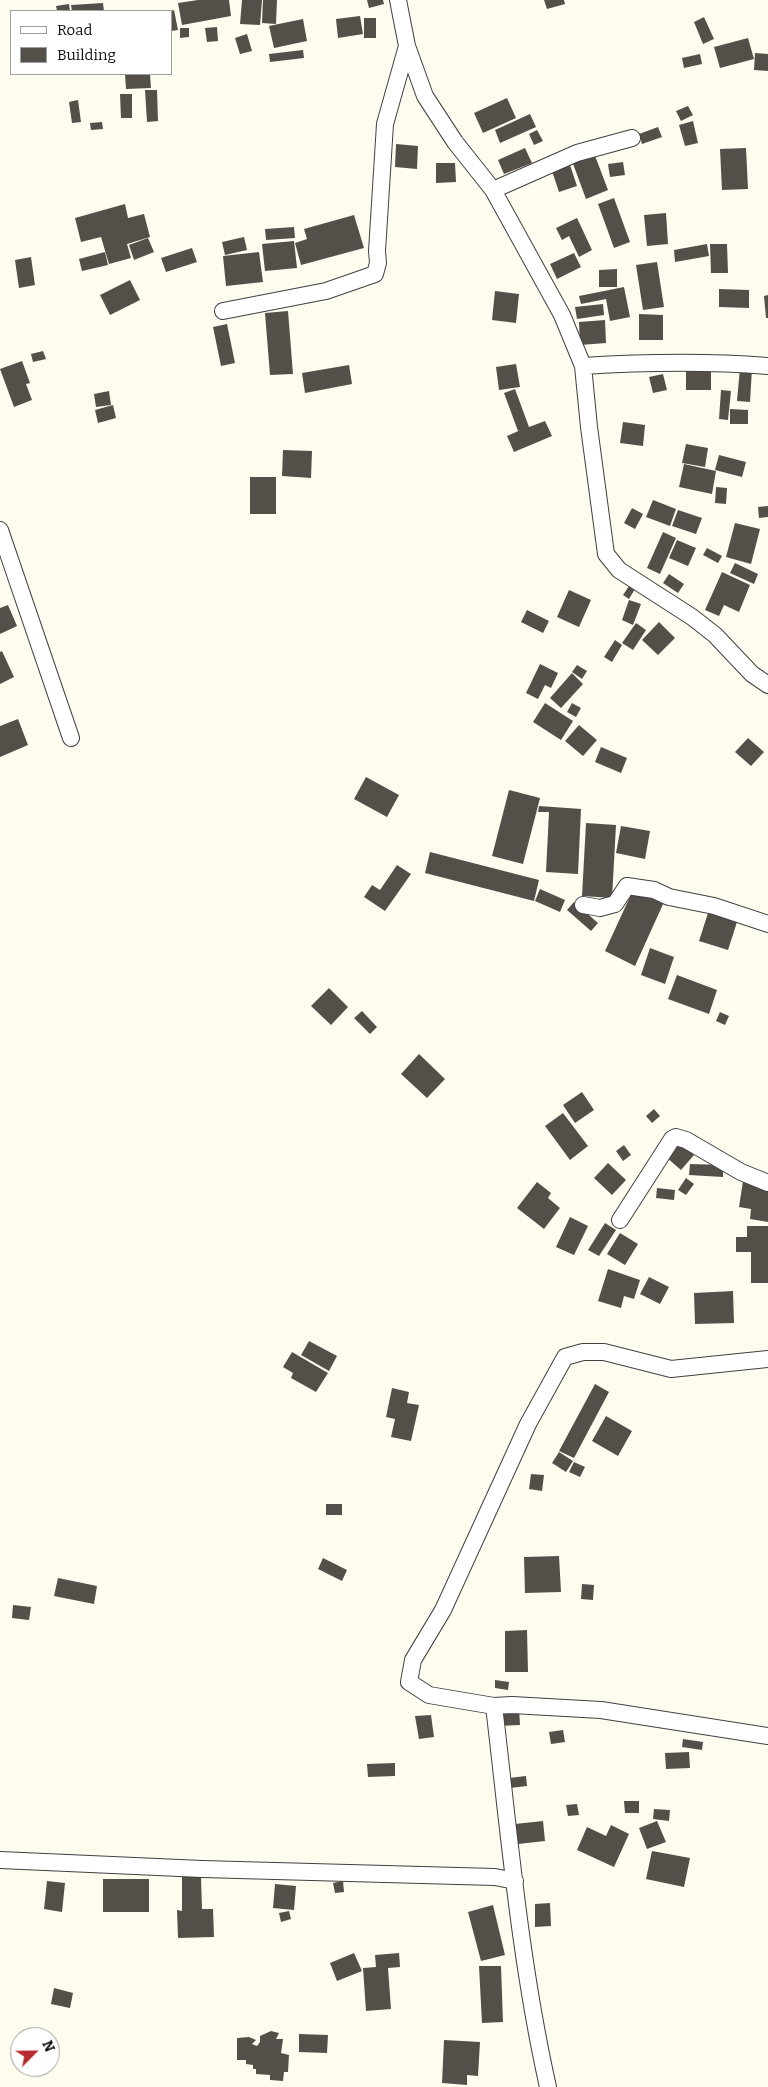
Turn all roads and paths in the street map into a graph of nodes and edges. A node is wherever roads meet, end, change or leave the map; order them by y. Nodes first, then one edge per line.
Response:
1 (398, 0) edge
2 (407, 46) junction
3 (632, 138) dead end
4 (493, 190) junction
5 (223, 311) dead end
6 (583, 366) junction
7 (768, 366) edge
8 (0, 530) edge
9 (768, 685) edge
10 (71, 738) dead end
11 (583, 905) dead end
12 (768, 924) edge
13 (768, 1183) edge
14 (620, 1220) dead end
15 (768, 1359) edge
16 (494, 1706) junction
17 (768, 1736) edge
18 (0, 1860) edge
19 (515, 1881) junction
20 (548, 2087) edge

1 - 2 street
2 - 4 street
2 - 5 street
3 - 4 street
4 - 6 street
6 - 7 street
6 - 9 street
8 - 10 street
11 - 12 street
13 - 14 street
15 - 16 street
16 - 17 street
16 - 19 street
18 - 19 street
19 - 20 street

